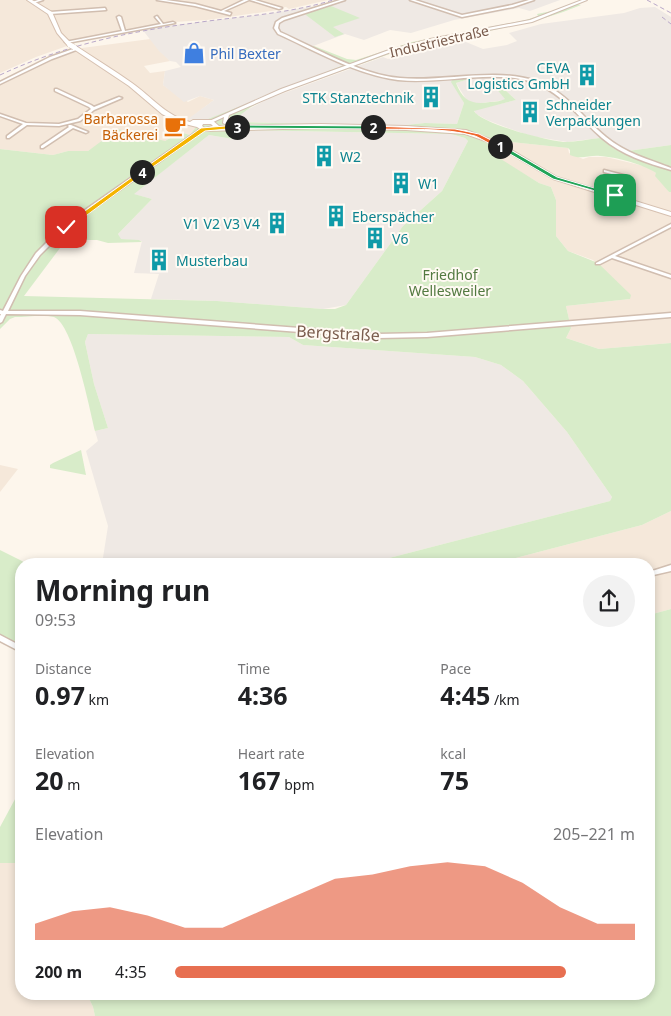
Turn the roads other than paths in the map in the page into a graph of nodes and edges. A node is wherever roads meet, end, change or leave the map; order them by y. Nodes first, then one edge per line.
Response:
1 (41, 0) edge
2 (159, 0) edge
3 (164, 0) edge
4 (247, 0) edge
5 (252, 0) edge
6 (342, 0) edge
7 (412, 0) edge
8 (532, 0) edge
9 (585, 0) edge
10 (31, 1) edge
11 (199, 2) dead end
12 (194, 5) junction
13 (280, 8) dead end
14 (105, 9) dead end
15 (222, 11) junction
16 (50, 13) junction
17 (230, 14) dead end
18 (119, 17) dead end
19 (157, 17) dead end
20 (174, 23) dead end
21 (162, 24) junction
22 (124, 31) junction
23 (72, 46) junction
24 (352, 65) junction
25 (0, 83) edge
26 (56, 90) dead end
27 (120, 98) dead end
28 (92, 109) junction
29 (239, 109) junction
30 (164, 113) joint
31 (0, 115) edge
32 (228, 116) junction
33 (26, 124) junction
34 (66, 124) junction
35 (214, 124) junction
36 (230, 125) junction
37 (201, 126) junction
38 (245, 126) junction
39 (72, 127) junction
40 (86, 132) dead end
41 (8, 137) dead end
42 (42, 147) dead end
43 (671, 169) edge
44 (605, 171) dead end
45 (615, 195) junction
46 (671, 214) edge
47 (671, 225) edge
48 (611, 256) junction
49 (598, 263) dead end
50 (671, 277) edge
51 (2, 312) edge
52 (671, 314) edge
53 (0, 321) edge
54 (671, 568) edge
55 (655, 572) edge
56 (0, 638) edge
57 (15, 647) edge

1 - 10 street
2 - 3 street
3 - 12 street
4 - 15 street
5 - 13 street
6 - 24 street
7 - 8 street
9 - 24 street, Industriestraße
10 - 16 main road
11 - 12 street
12 - 15 street
14 - 16 street
15 - 17 street
16 - 23 main road
18 - 22 street
19 - 21 street
20 - 21 street
21 - 22 street
22 - 23 street
23 - 25 street
23 - 30 main road
24 - 29 street, Industriestraße
24 - 43 street
26 - 28 street
27 - 28 street
28 - 34 street
29 - 32 street
29 - 35 street
30 - 37 main road
31 - 33 street
32 - 35 street
32 - 36 street
33 - 34 street
33 - 41 street
34 - 39 street
35 - 36 main road
35 - 37 main road
35 - 38 main road
36 - 38 main road
37 - 51 street
38 - 45 main road
39 - 40 street
39 - 42 street
44 - 45 street
45 - 46 main road
47 - 48 street
48 - 49 street
48 - 50 street
51 - 52 street, Bergstraße
51 - 53 street
54 - 55 street
56 - 57 street

